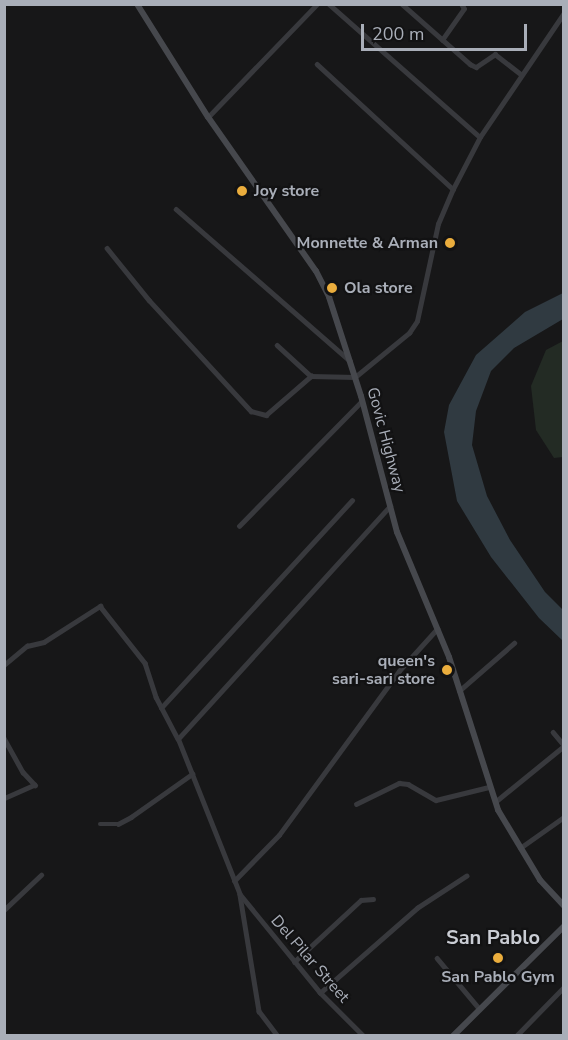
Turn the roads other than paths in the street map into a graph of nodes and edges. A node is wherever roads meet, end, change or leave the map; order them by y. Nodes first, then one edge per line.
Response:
1 (137, 4) edge
2 (316, 4) edge
3 (329, 4) edge
4 (402, 4) edge
5 (410, 4) edge
6 (461, 4) edge
7 (406, 10) junction
8 (564, 13) edge
9 (442, 40) junction
10 (317, 64) dead end
11 (521, 74) junction
12 (208, 117) junction
13 (480, 137) junction
14 (453, 189) junction
15 (176, 209) dead end
16 (107, 248) dead end
17 (277, 345) dead end
18 (350, 361) junction
19 (311, 376) junction
20 (355, 376) junction
21 (362, 401) junction
22 (352, 500) dead end
23 (390, 506) junction
24 (239, 526) dead end
25 (437, 629) junction
26 (514, 642) dead end
27 (4, 665) edge
28 (459, 691) junction
29 (161, 708) junction
30 (553, 732) dead end
31 (4, 738) edge
32 (178, 739) junction
33 (564, 746) edge
34 (192, 774) junction
35 (489, 787) junction
36 (4, 799) edge
37 (495, 802) junction
38 (356, 804) dead end
39 (564, 817) edge
40 (100, 824) dead end
41 (520, 848) junction
42 (41, 875) dead end
43 (466, 876) dead end
44 (234, 881) junction
45 (240, 895) junction
46 (373, 899) dead end
47 (564, 906) edge
48 (4, 910) edge
49 (564, 926) edge
50 (437, 958) dead end
51 (294, 962) junction
52 (564, 987) edge
53 (320, 993) junction
54 (478, 1007) junction
55 (278, 1035) edge
56 (363, 1035) edge
57 (453, 1035) edge
58 (516, 1035) edge

1 - 12 main road, Govic Highway
2 - 12 street
3 - 13 street
4 - 7 street
5 - 7 street
6 - 9 street
7 - 9 street
8 - 11 street
9 - 11 street
10 - 14 street
11 - 13 street
12 - 18 main road, Govic Highway
13 - 14 street
14 - 20 street
15 - 18 street
16 - 19 street
17 - 19 street
18 - 20 main road, Govic Highway
19 - 20 street
20 - 21 main road, Govic Highway
21 - 23 main road, Govic Highway
21 - 24 street
22 - 29 street
23 - 25 main road, Govic Highway
23 - 32 street
25 - 28 main road, Govic Highway
25 - 44 street
26 - 28 street
27 - 29 street
28 - 35 main road, Govic Highway
29 - 32 street
30 - 33 street
31 - 36 street
32 - 34 street
33 - 37 street
34 - 40 street
34 - 44 street
35 - 37 main road, Govic Highway
35 - 38 street
37 - 41 main road, Govic Highway
39 - 41 street
41 - 47 main road, Govic Highway
42 - 48 street
43 - 53 street
44 - 45 street
45 - 51 street, Del Pilar Street
45 - 55 street
46 - 51 street
49 - 54 main road
50 - 54 street
51 - 53 street, Del Pilar Street
52 - 58 street
53 - 56 street, Del Pilar Street
54 - 57 main road

